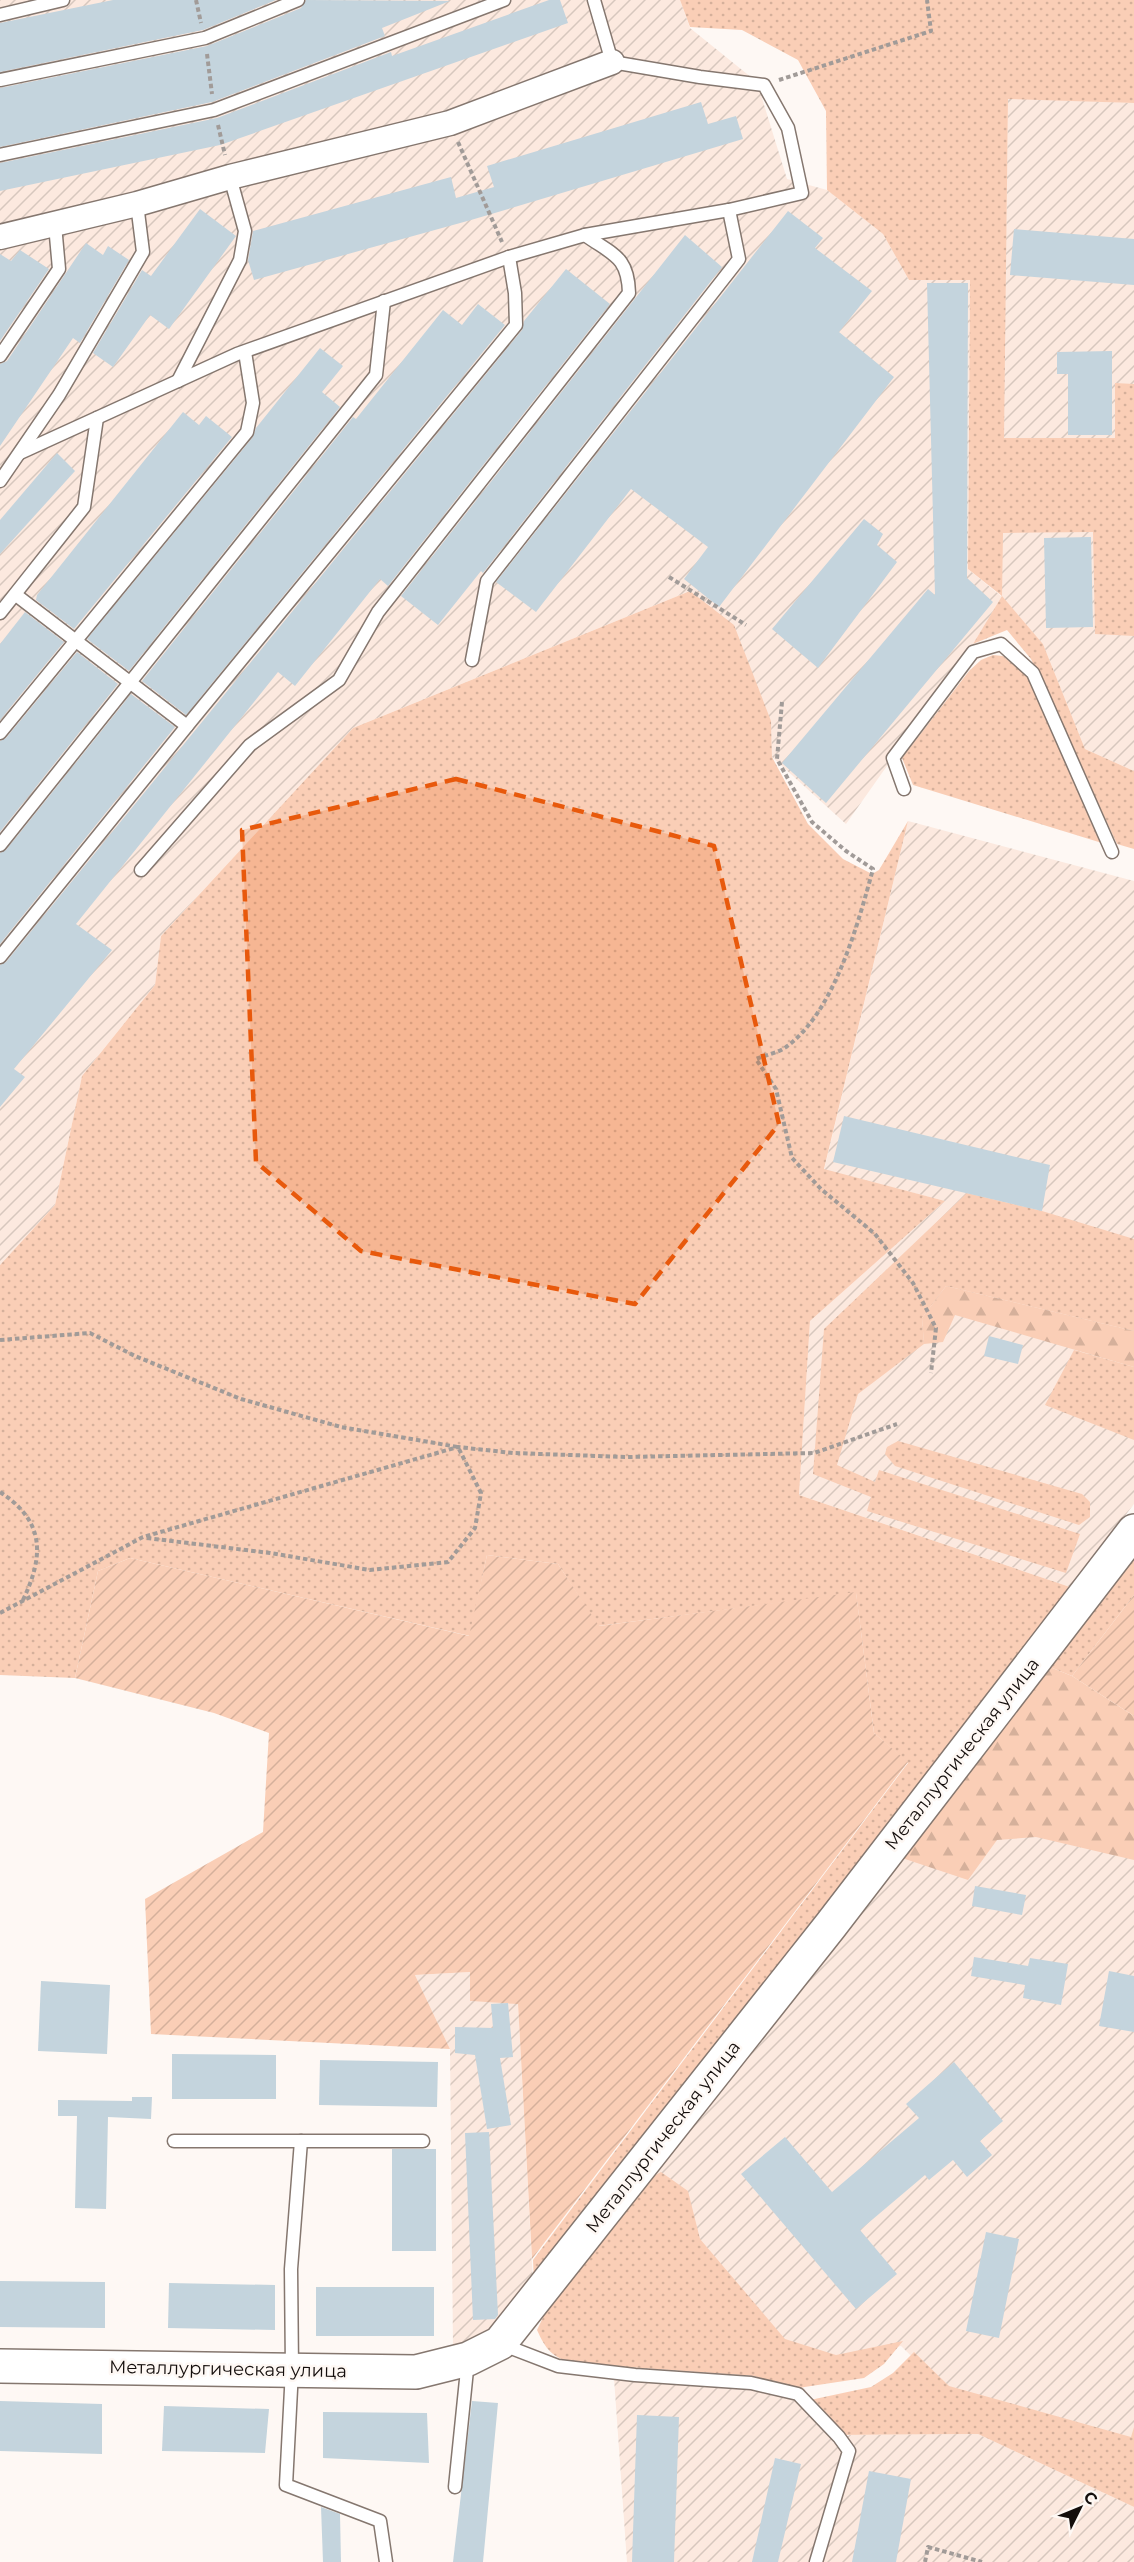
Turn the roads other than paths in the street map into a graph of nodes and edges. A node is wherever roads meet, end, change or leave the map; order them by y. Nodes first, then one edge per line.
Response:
1 (63, 0) edge
2 (298, 0) edge
3 (504, 0) edge
4 (594, 0) edge
5 (0, 15) edge
6 (612, 62) junction
7 (0, 80) edge
8 (0, 154) edge
9 (230, 177) junction
10 (137, 204) junction
11 (729, 210) junction
12 (55, 225) junction
13 (585, 235) junction
14 (0, 237) edge
15 (509, 256) junction
16 (384, 301) junction
17 (246, 352) junction
18 (0, 356) edge
19 (178, 381) junction
20 (97, 418) junction
21 (20, 453) junction
22 (0, 481) edge
23 (16, 595) junction
24 (0, 614) edge
25 (75, 640) junction
26 (472, 660) dead end
27 (130, 683) junction
28 (187, 726) junction
29 (0, 734) edge
30 (904, 789) dead end
31 (0, 845) edge
32 (1112, 852) dead end
33 (141, 870) dead end
34 (0, 957) edge
35 (1134, 1531) edge
36 (301, 2140) junction
37 (174, 2141) dead end
38 (423, 2141) dead end
39 (500, 2343) junction
40 (468, 2359) junction
41 (0, 2366) edge
42 (292, 2370) junction
43 (455, 2487) dead end
44 (386, 2562) edge
45 (816, 2562) edge

1 - 5 lane
2 - 7 lane
3 - 8 lane
4 - 6 lane
6 - 9 street
6 - 11 lane
9 - 10 street
9 - 19 lane
10 - 12 street
10 - 21 lane
11 - 13 lane
11 - 26 lane
12 - 14 street
12 - 18 lane
13 - 15 lane
13 - 33 lane
15 - 16 lane
15 - 28 lane
16 - 17 lane
16 - 27 lane
17 - 19 lane
17 - 25 lane
19 - 20 lane
20 - 21 lane
20 - 23 lane
21 - 22 lane
23 - 24 lane
23 - 25 lane
25 - 27 lane
25 - 29 lane
27 - 28 lane
27 - 31 lane
28 - 34 lane
30 - 32 lane
35 - 39 street, Металлургическая улица
36 - 37 lane
36 - 38 lane
36 - 42 lane
39 - 40 street, Металлургическая улица
39 - 45 lane
40 - 42 street, Металлургическая улица
40 - 43 lane
41 - 42 street, Металлургическая улица
42 - 44 lane

